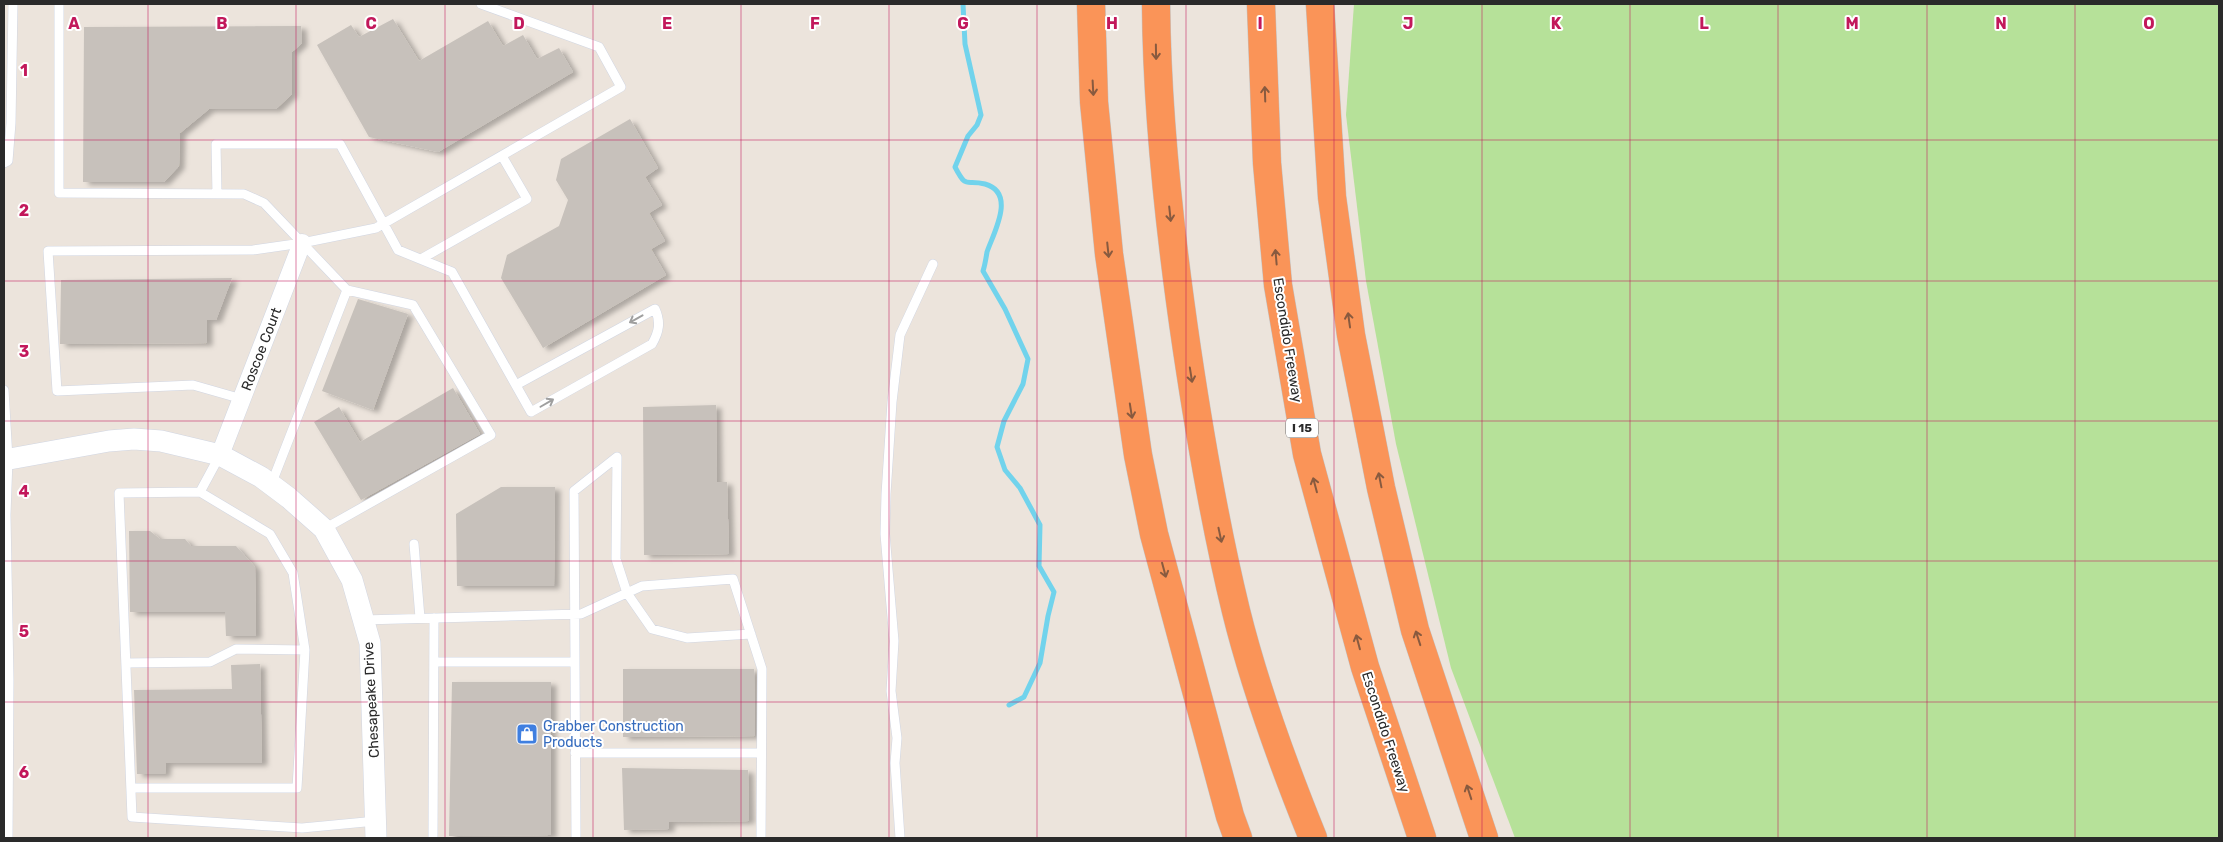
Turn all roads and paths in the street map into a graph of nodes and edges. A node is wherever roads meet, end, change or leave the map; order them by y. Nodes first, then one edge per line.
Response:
1 (13, 4) edge
2 (59, 4) edge
3 (481, 4) edge
4 (1084, 4) edge
5 (1091, 4) edge
6 (1156, 4) edge
7 (1261, 4) edge
8 (1320, 4) edge
9 (1335, 4) edge
10 (1090, 40) junction
11 (1327, 129) junction
12 (502, 156) junction
13 (4, 163) edge
14 (217, 194) junction
15 (385, 223) junction
16 (302, 243) junction
17 (421, 259) junction
18 (932, 264) dead end
19 (347, 290) junction
20 (516, 385) junction
21 (4, 390) edge
22 (242, 399) junction
23 (220, 455) junction
24 (6, 459) edge
25 (271, 485) junction
26 (200, 492) junction
27 (324, 529) junction
28 (414, 544) dead end
29 (627, 593) junction
30 (575, 614) junction
31 (420, 618) junction
32 (434, 618) junction
33 (363, 620) junction
34 (751, 634) junction
35 (305, 650) junction
36 (434, 662) junction
37 (575, 662) junction
38 (126, 663) junction
39 (7, 680) edge
40 (1210, 742) junction
41 (575, 753) junction
42 (761, 753) junction
43 (131, 788) junction
44 (376, 830) edge
45 (8, 838) edge
46 (433, 838) edge
47 (576, 838) edge
48 (761, 838) edge
49 (900, 838) edge
50 (1238, 838) edge
51 (1247, 838) edge
52 (1313, 838) edge
53 (1422, 838) edge
54 (1484, 838) edge

1 - 13 lane
2 - 14 lane
3 - 12 lane
4 - 10 highway
5 - 10 highway
6 -> 52 highway
53 -> 7 highway, Escondido Freeway / I 15
8 - 11 highway
9 - 11 highway
10 -> 40 highway
54 -> 11 highway
12 - 15 lane
12 - 17 lane
14 - 15 lane
14 - 16 lane
15 - 16 lane
15 - 17 lane
16 - 19 lane
16 - 22 street, Roscoe Court
16 - 22 lane
17 - 20 lane
18 - 49 lane
19 - 25 lane
19 - 27 lane
20 -> 20 lane
21 - 24 lane
22 - 23 street, Roscoe Court
23 - 24 street, Chesapeake Drive
23 - 25 street, Chesapeake Drive
23 - 26 lane
24 - 39 lane
25 - 27 street, Chesapeake Drive
26 - 35 lane
26 - 38 lane
27 - 33 street, Chesapeake Drive
28 - 31 lane
29 - 30 lane
29 - 30 lane
29 - 34 lane
29 - 34 lane
30 - 32 lane
30 - 37 lane
31 - 32 lane
31 - 33 lane
32 - 36 lane
33 - 44 street, Chesapeake Drive
34 - 42 lane
35 - 38 lane
35 - 43 lane
36 - 37 lane
36 - 46 lane
37 - 41 lane
38 - 43 lane
39 - 45 lane
40 - 50 highway
40 - 51 highway
41 - 42 lane
41 - 47 lane
42 - 48 lane
43 - 44 lane

